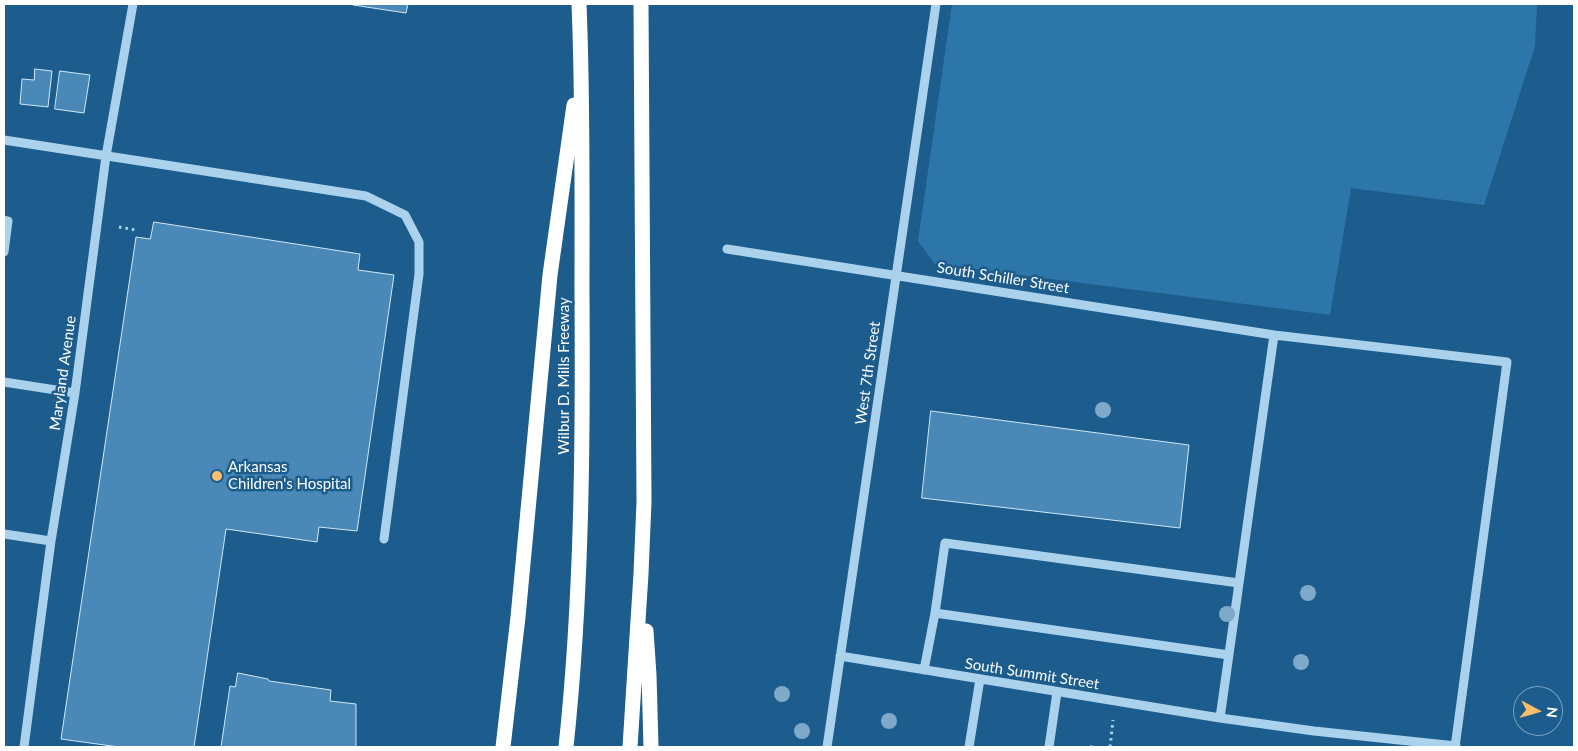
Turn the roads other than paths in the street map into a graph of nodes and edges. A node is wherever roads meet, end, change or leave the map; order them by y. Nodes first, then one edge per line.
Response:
1 (133, 4) edge
2 (579, 4) edge
3 (641, 4) edge
4 (936, 4) edge
5 (581, 54) junction
6 (4, 140) edge
7 (106, 156) junction
8 (4, 220) edge
9 (727, 249) dead end
10 (4, 252) edge
11 (896, 275) junction
12 (1274, 335) junction
13 (4, 382) edge
14 (74, 392) junction
15 (4, 534) edge
16 (384, 539) dead end
17 (51, 541) junction
18 (641, 574) junction
19 (1239, 583) junction
20 (935, 613) junction
21 (1229, 655) junction
22 (840, 656) junction
23 (924, 670) junction
24 (980, 679) junction
25 (1057, 692) junction
26 (1220, 718) junction
27 (24, 747) edge
28 (502, 747) edge
29 (566, 747) edge
30 (630, 747) edge
31 (652, 747) edge
32 (827, 747) edge
33 (969, 747) edge
34 (1049, 747) edge
35 (1456, 747) edge

1 - 7 street, Maryland Avenue
2 - 5 highway, Wilbur D. Mills Freeway
3 - 18 highway
4 - 11 street, West 7th Street
5 - 28 highway
5 - 29 highway, Wilbur D. Mills Freeway
6 - 7 street
7 - 14 street, Maryland Avenue
7 - 16 street
8 - 10 street
9 - 11 street, South Schiller Street
11 - 12 street, South Schiller Street
11 - 22 street, West 7th Street
12 - 19 street
12 - 35 street, South Schiller Street
13 - 14 street
14 - 17 street, Maryland Avenue
15 - 17 street
17 - 27 street, Maryland Avenue
18 - 30 highway
18 - 31 highway
19 - 20 street
19 - 21 street
20 - 21 street
20 - 23 street
21 - 26 street
22 - 23 street, South Summit Street
22 - 32 street, West 7th Street
23 - 24 street, South Summit Street
24 - 25 street, South Summit Street
24 - 33 street
25 - 26 street, South Summit Street
25 - 34 street
26 - 35 street, South Summit Street

